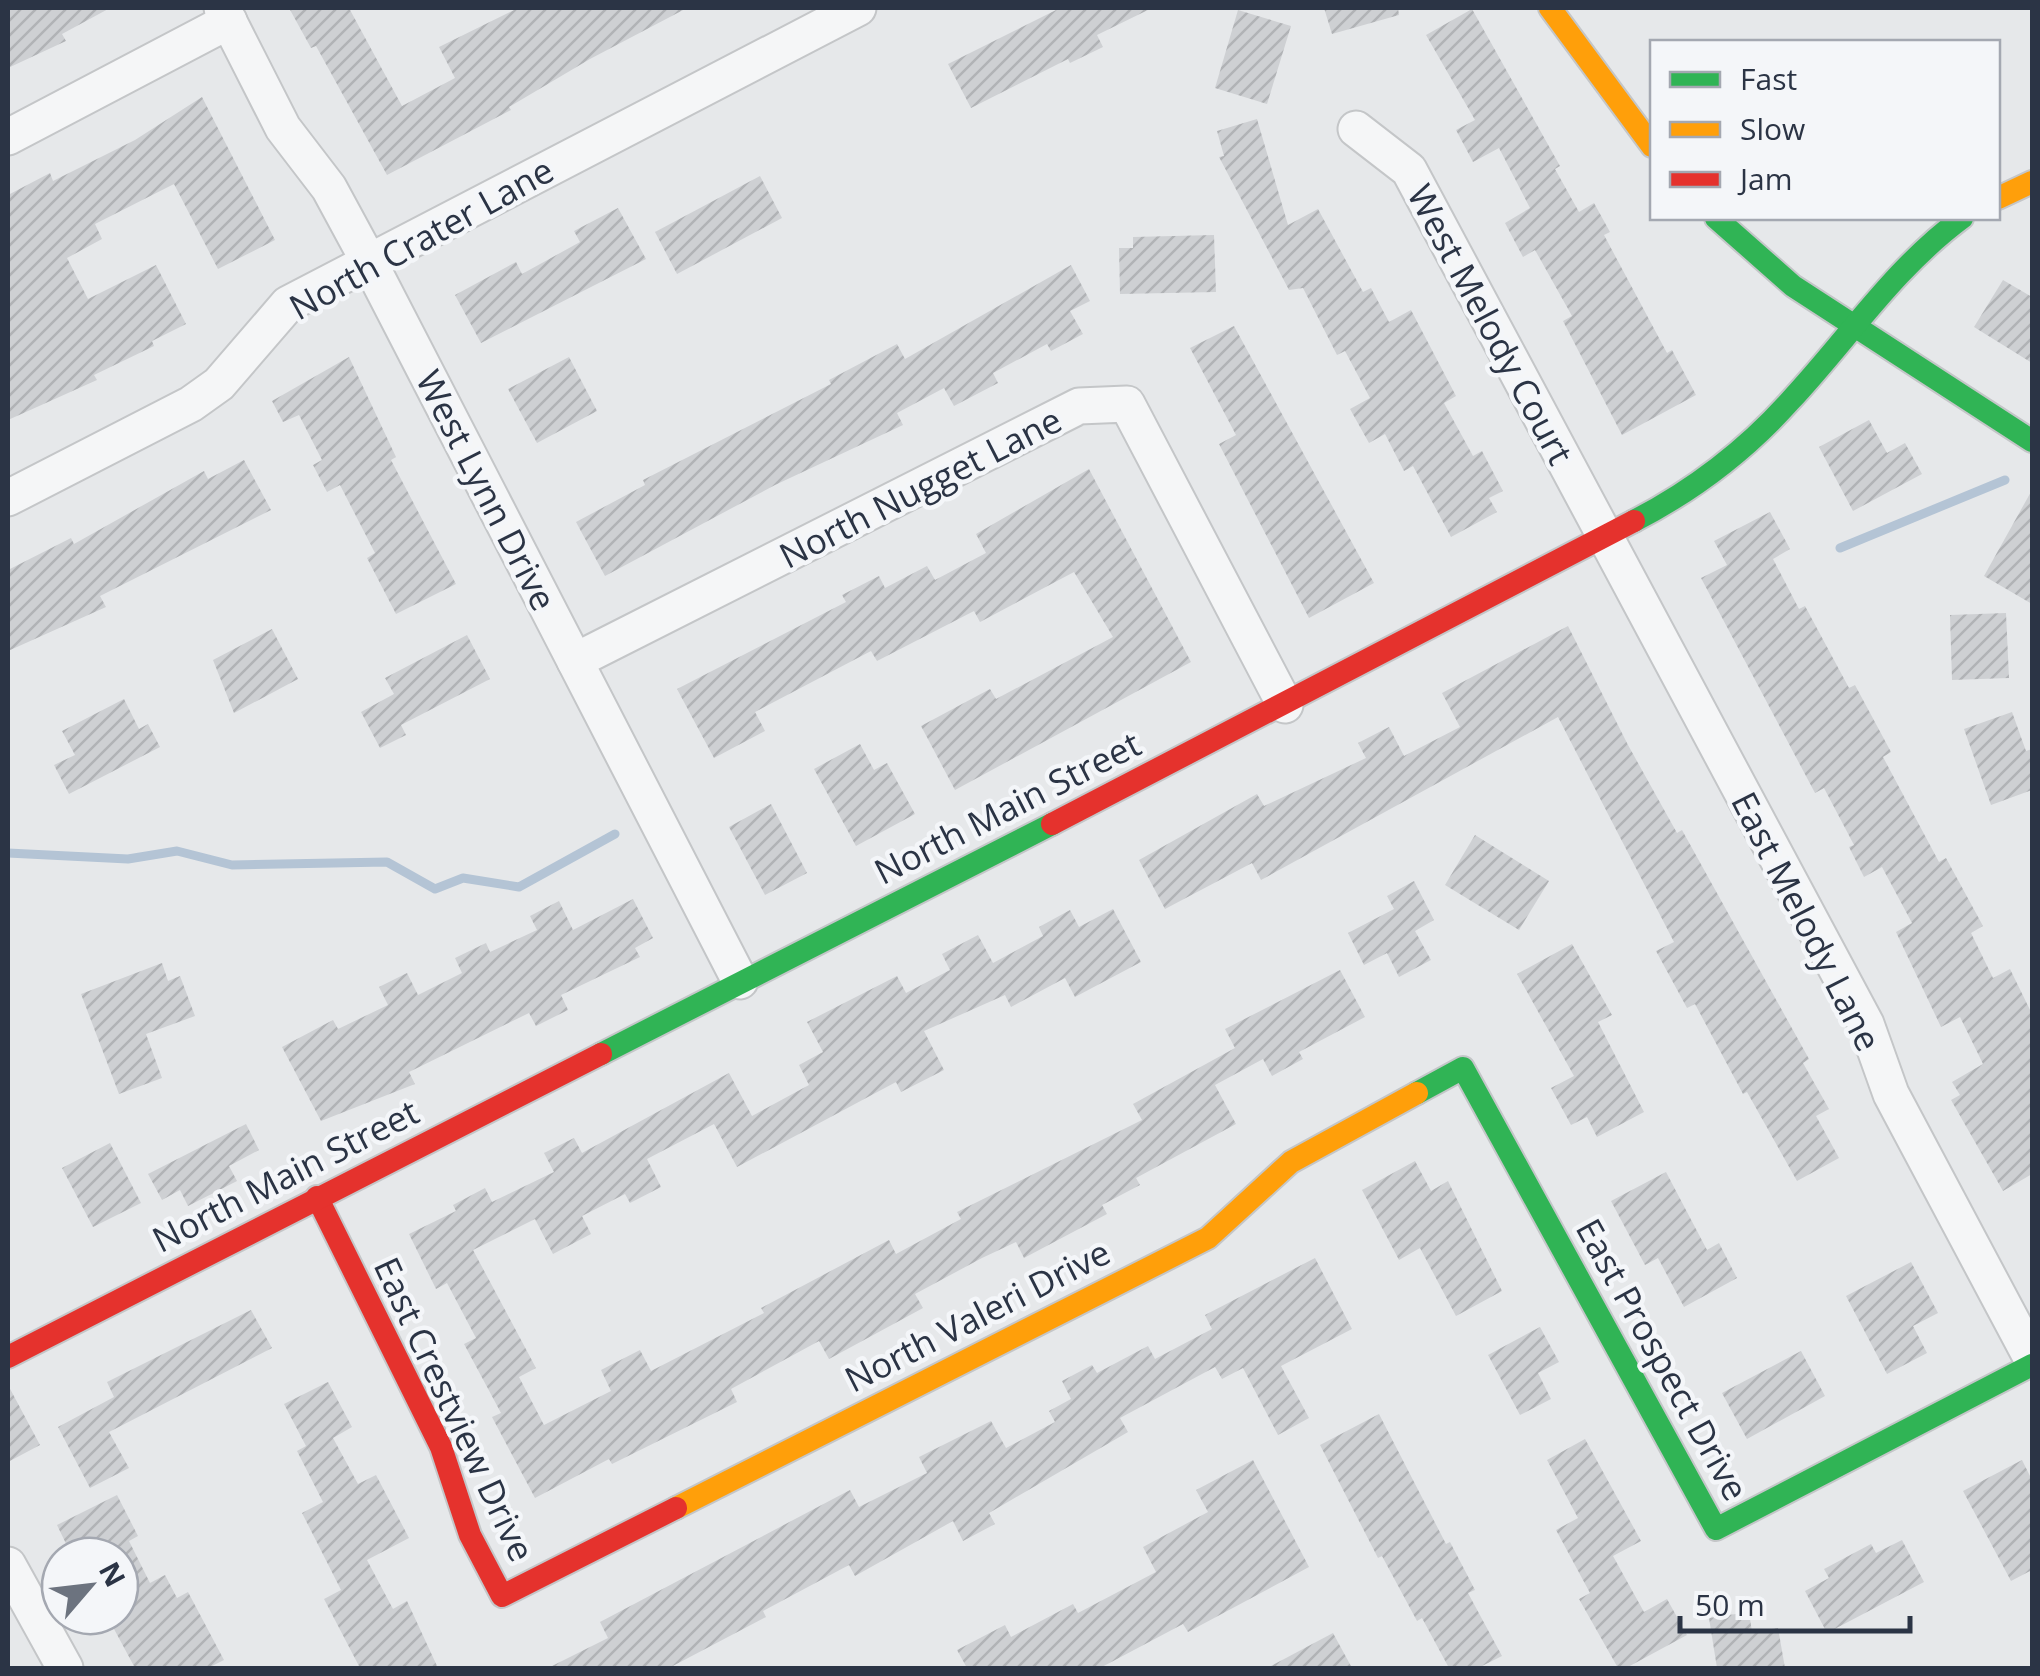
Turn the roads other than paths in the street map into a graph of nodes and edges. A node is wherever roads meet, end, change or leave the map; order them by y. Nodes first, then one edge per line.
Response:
1 (858, 8) edge
2 (1550, 8) edge
3 (225, 14) edge
4 (1356, 128) dead end
5 (8, 137) edge
6 (1650, 143) edge
7 (2032, 182) edge
8 (2000, 197) edge
9 (1718, 220) edge
10 (1959, 220) edge
11 (368, 260) junction
12 (1850, 324) junction
13 (2032, 441) edge
14 (8, 498) edge
15 (1605, 538) junction
16 (576, 661) junction
17 (1285, 705) junction
18 (740, 981) junction
19 (1463, 1068) joint
20 (317, 1197) junction
21 (8, 1357) edge
22 (2032, 1362) edge
23 (8, 1565) edge
24 (502, 1596) joint
25 (65, 1668) edge

1 - 11 street, North Crater Lane
2 - 6 street
3 - 5 street
3 - 11 street, West Lynn Drive
4 - 15 street, West Melody Court
7 - 8 street
9 - 12 street
10 - 12 street, North Main Street
11 - 14 street, North Crater Lane
11 - 16 street, West Lynn Drive
12 - 13 street
12 - 15 street, North Main Street
15 - 17 street, North Main Street
15 - 22 street, East Melody Lane
16 - 17 street, North Nugget Lane
16 - 18 street, West Lynn Drive
17 - 18 street, North Main Street
18 - 20 street, North Main Street
19 - 22 street, East Prospect Drive
19 - 24 street, North Valeri Drive
20 - 21 street, North Main Street
20 - 24 street, East Crestview Drive
23 - 25 street

